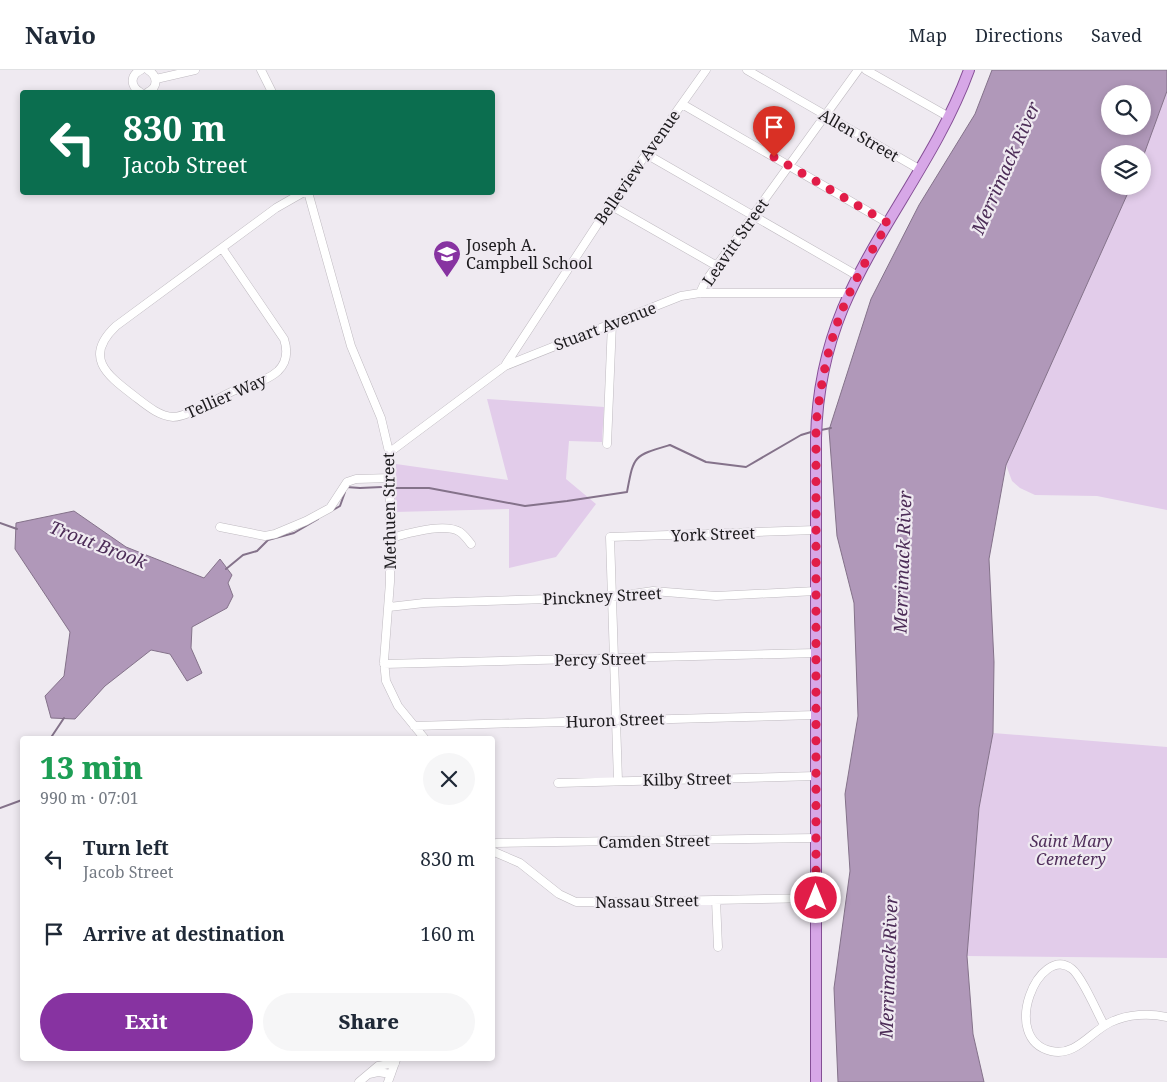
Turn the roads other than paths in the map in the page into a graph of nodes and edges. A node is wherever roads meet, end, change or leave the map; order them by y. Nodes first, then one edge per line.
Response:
1 (140, 70) edge
2 (148, 70) edge
3 (195, 70) edge
4 (261, 70) edge
5 (706, 70) edge
6 (747, 70) edge
7 (858, 70) edge
8 (866, 70) edge
9 (969, 70) edge
10 (156, 79) junction
11 (137, 90) edge
12 (150, 90) edge
13 (271, 90) edge
14 (682, 104) junction
15 (826, 115) junction
16 (949, 117) junction
17 (646, 154) junction
18 (789, 166) junction
19 (919, 169) junction
20 (300, 195) edge
21 (307, 195) edge
22 (610, 205) junction
23 (753, 216) junction
24 (888, 223) junction
25 (222, 248) junction
26 (717, 266) junction
27 (858, 276) junction
28 (850, 292) junction
29 (700, 293) junction
30 (612, 323) junction
31 (505, 366) junction
32 (607, 444) dead end
33 (390, 452) junction
34 (391, 478) junction
35 (220, 527) dead end
36 (816, 530) junction
37 (390, 538) junction
38 (471, 544) dead end
39 (816, 591) junction
40 (612, 597) junction
41 (389, 607) junction
42 (816, 653) junction
43 (614, 658) junction
44 (384, 664) junction
45 (816, 714) junction
46 (616, 720) junction
47 (414, 726) junction
48 (422, 736) edge
49 (816, 776) junction
50 (618, 781) junction
51 (558, 783) dead end
52 (816, 838) junction
53 (495, 844) edge
54 (495, 852) edge
55 (816, 898) junction
56 (716, 900) junction
57 (718, 947) dead end
58 (1167, 1017) edge
59 (1104, 1025) junction
60 (395, 1061) edge
61 (369, 1074) junction
62 (390, 1078) edge
63 (359, 1082) edge
64 (816, 1082) edge

1 - 11 street
2 - 10 street
3 - 10 street
4 - 13 street
5 - 14 street, Belleview Avenue
6 - 15 street, Allen Street
7 - 15 street, Leavitt Street
8 - 16 street
9 - 16 main road
10 - 12 street
14 - 17 street, Belleview Avenue
14 - 18 street
15 - 18 street, Leavitt Street
15 - 19 street, Allen Street
16 - 19 main road
17 - 22 street, Belleview Avenue
17 - 23 street
18 - 23 street, Leavitt Street
18 - 24 street
19 - 24 main road
20 - 25 street, Tellier Way
21 - 33 street, Methuen Street
22 - 26 street
22 - 31 street, Belleview Avenue
23 - 26 street, Leavitt Street
23 - 27 street
24 - 27 main road
25 - 25 street, Tellier Way
26 - 29 street, Leavitt Street
27 - 28 main road
28 - 29 street, Stuart Avenue
28 - 36 main road
29 - 30 street, Stuart Avenue
30 - 31 street, Stuart Avenue
30 - 32 street
31 - 33 street, Stuart Avenue
33 - 34 street, Methuen Street
34 - 35 street
34 - 37 street, Methuen Street
36 - 39 main road
36 - 40 street, York Street
37 - 38 street
37 - 41 street, Methuen Street
39 - 40 street, Pinckney Street
39 - 42 main road
40 - 41 street, Pinckney Street
40 - 43 street
41 - 44 street, Methuen Street
42 - 43 street, Percy Street
42 - 45 main road
43 - 44 street, Percy Street
43 - 46 street
44 - 47 street, Methuen Street
45 - 46 street, Huron Street
45 - 49 main road
46 - 47 street, Huron Street
46 - 50 street
47 - 48 street, Methuen Street
49 - 50 street, Kilby Street
49 - 52 main road
50 - 51 street, Kilby Street
52 - 53 street, Camden Street
52 - 55 main road
54 - 56 street, Nassau Street
55 - 56 street, Nassau Street
55 - 64 main road
56 - 57 street
58 - 59 street
59 - 59 street
60 - 61 street
60 - 62 street
61 - 62 street
61 - 63 street

